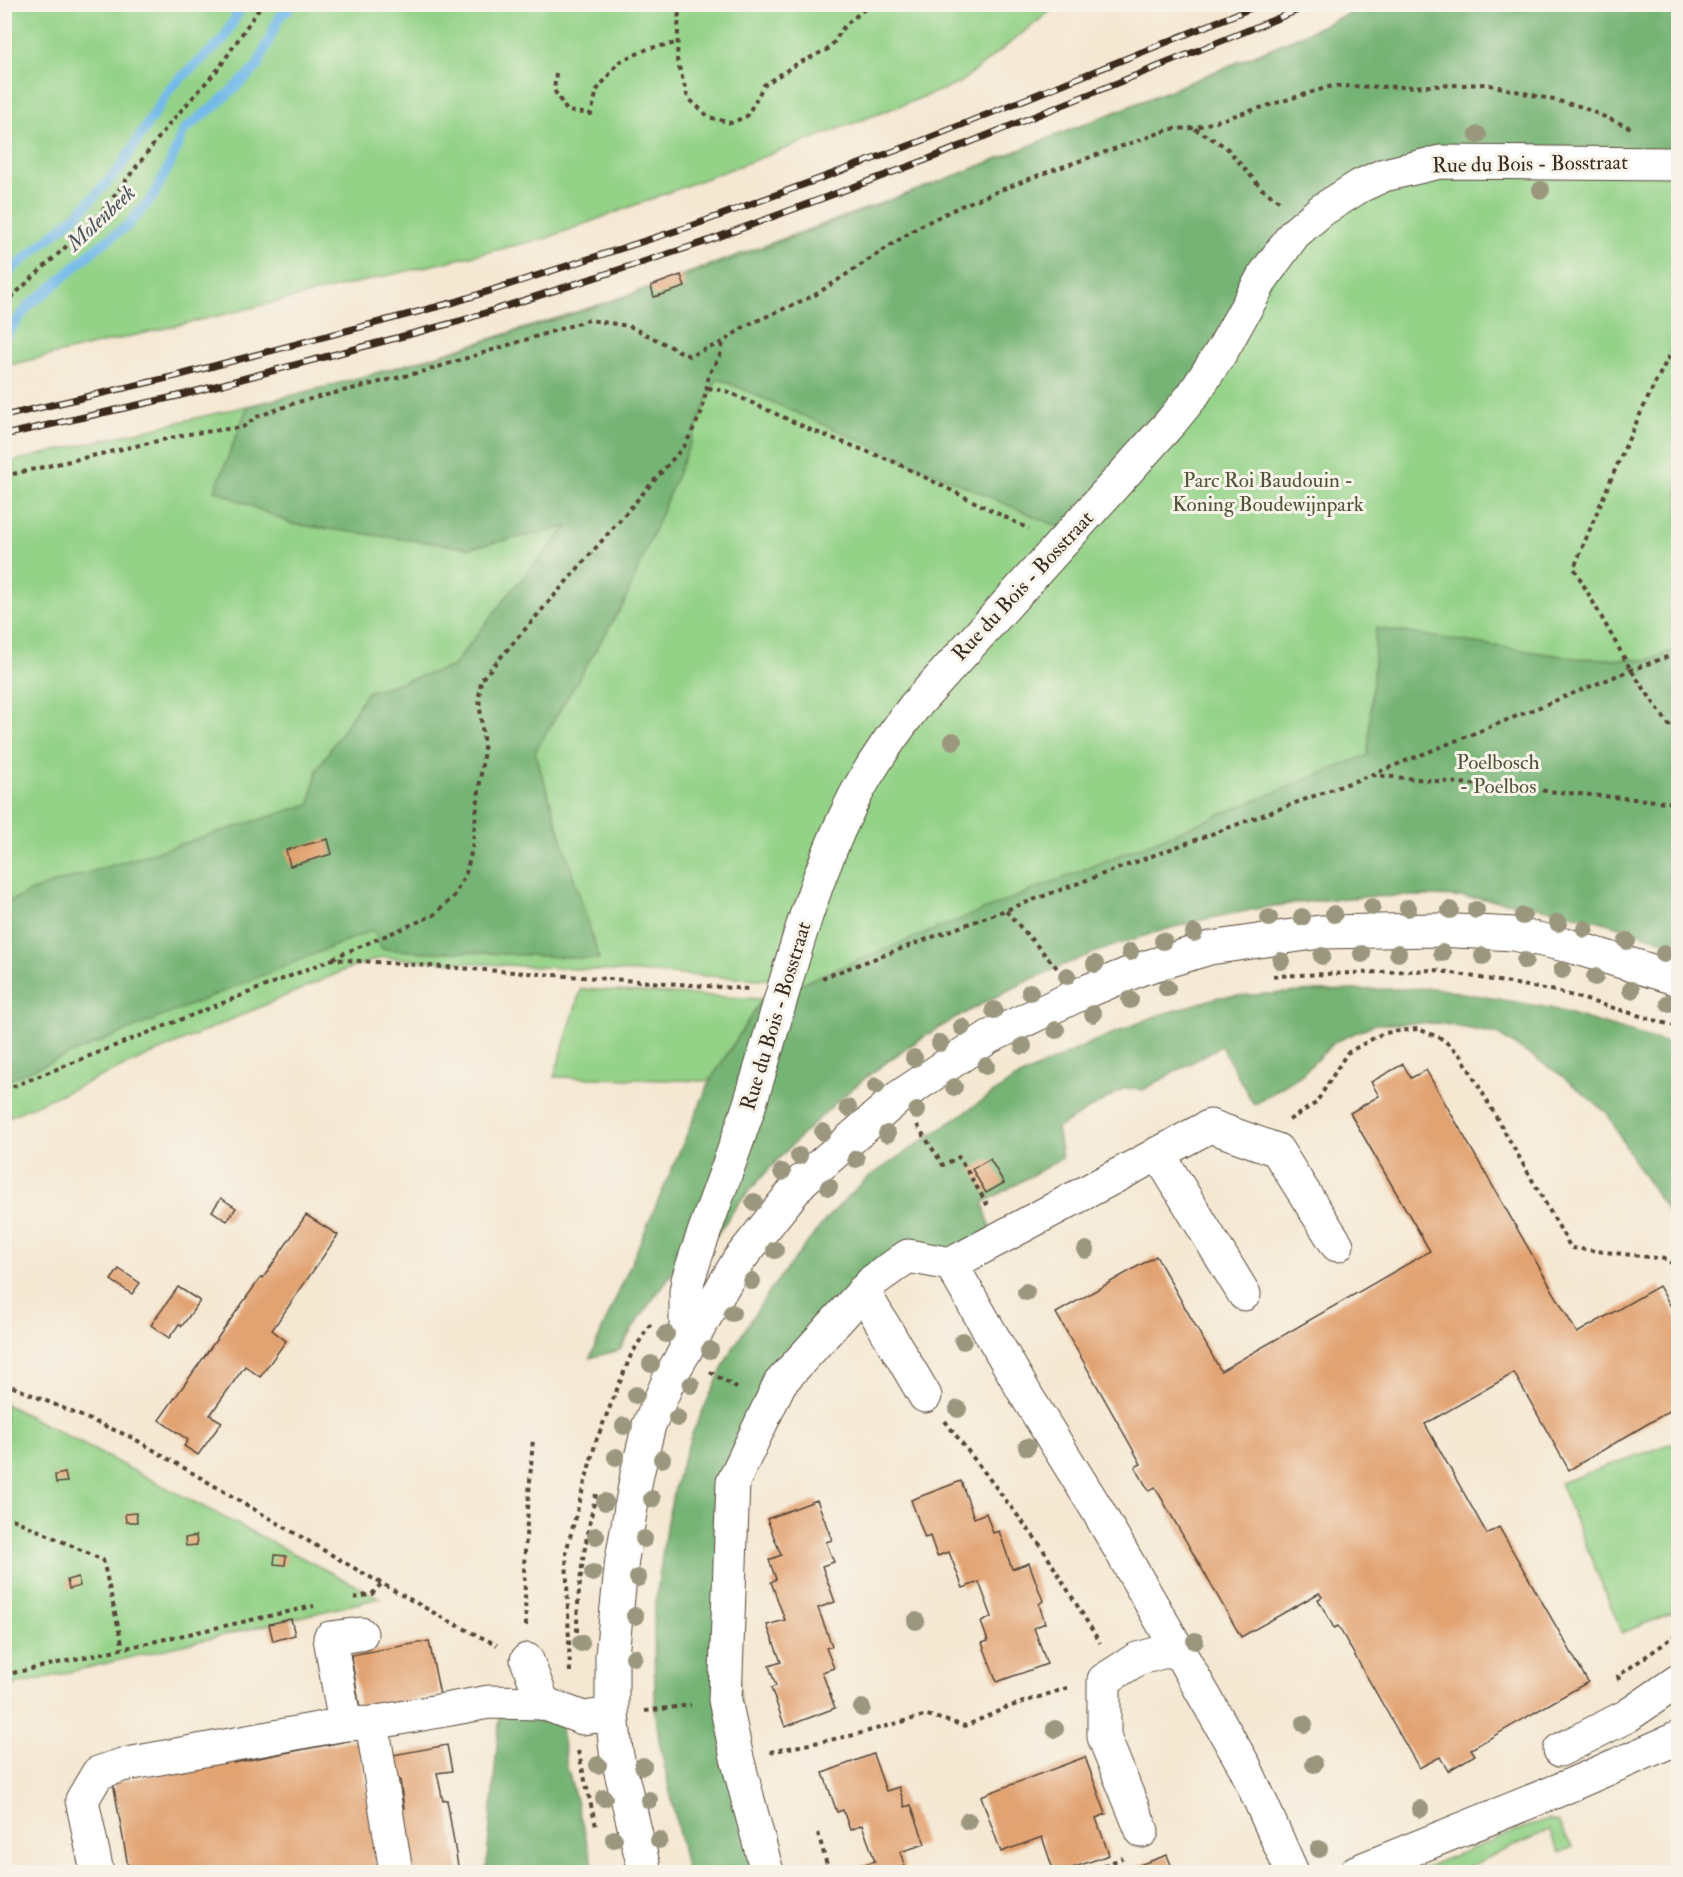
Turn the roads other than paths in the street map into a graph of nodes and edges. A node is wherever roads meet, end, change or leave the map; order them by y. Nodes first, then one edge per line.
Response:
1 (1678, 164) edge
2 (1678, 979) edge
3 (1158, 1153) junction
4 (1337, 1245) dead end
5 (951, 1264) junction
6 (863, 1291) junction
7 (1244, 1294) dead end
8 (686, 1348) junction
9 (925, 1396) road end
10 (361, 1634) dead end
11 (1177, 1648) junction
12 (527, 1660) road end
13 (1678, 1681) edge
14 (543, 1703) junction
15 (597, 1716) junction
16 (359, 1724) junction
17 (1678, 1738) edge
18 (1560, 1750) dead end
19 (1142, 1831) dead end
20 (97, 1872) edge
21 (396, 1872) edge
22 (645, 1872) edge
23 (767, 1872) edge
24 (1292, 1872) edge
25 (1356, 1872) edge

1 - 8 street, Rue du Bois - Bosstraat
2 - 8 street
3 - 4 street
3 - 5 street
3 - 7 street
5 - 6 street
5 - 11 street
6 - 9 street
6 - 23 street
8 - 15 street
10 - 16 street
11 - 19 street
11 - 24 street
12 - 14 street
13 - 18 street
14 - 15 street
14 - 16 street
15 - 22 street
16 - 20 street
16 - 21 street
17 - 25 street

